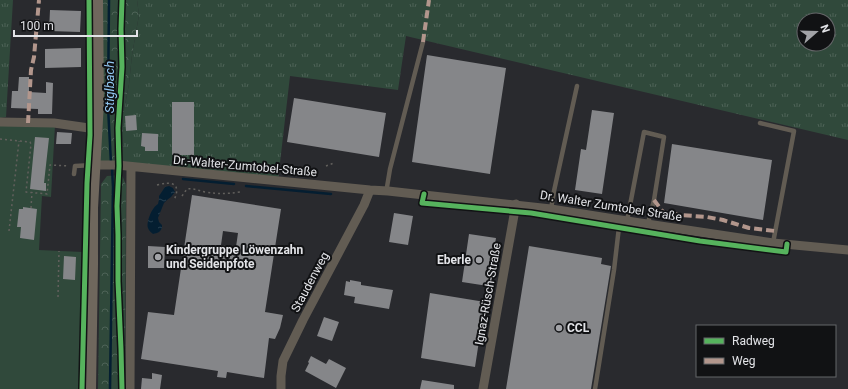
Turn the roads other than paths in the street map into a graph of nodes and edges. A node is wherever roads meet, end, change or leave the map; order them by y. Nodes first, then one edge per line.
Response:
1 (97, 0) edge
2 (423, 42) dead end
3 (577, 86) dead end
4 (0, 122) edge
5 (760, 123) dead end
6 (96, 129) junction
7 (100, 165) junction
8 (132, 167) junction
9 (74, 174) dead end
10 (370, 190) junction
11 (388, 191) junction
12 (516, 204) junction
13 (551, 209) junction
14 (627, 221) junction
15 (648, 223) junction
16 (773, 242) junction
17 (848, 250) edge
18 (90, 389) edge
19 (130, 389) edge
20 (281, 389) edge
21 (483, 389) edge
22 (595, 389) edge

1 - 6 main road
2 - 11 lane
3 - 13 lane
4 - 6 street
5 - 16 lane
6 - 7 main road
7 - 8 street, Dr.-Walter-Zumtobel-Straße
7 - 9 lane
7 - 18 main road
8 - 10 street, Dr.-Walter-Zumtobel-Straße
8 - 19 street
10 - 11 street, Dr. Walter Zumtobel Straße
10 - 20 street, Staudenweg
11 - 12 street, Dr. Walter Zumtobel Straße
12 - 13 street, Dr. Walter Zumtobel Straße
12 - 21 street, Ignaz-Rüsch-Straße
13 - 14 street, Dr. Walter Zumtobel Straße
14 - 15 street, Dr. Walter Zumtobel Straße
14 - 15 lane
14 - 22 lane
15 - 16 street, Dr. Walter Zumtobel Straße
16 - 17 street, Dr. Walter Zumtobel Straße

